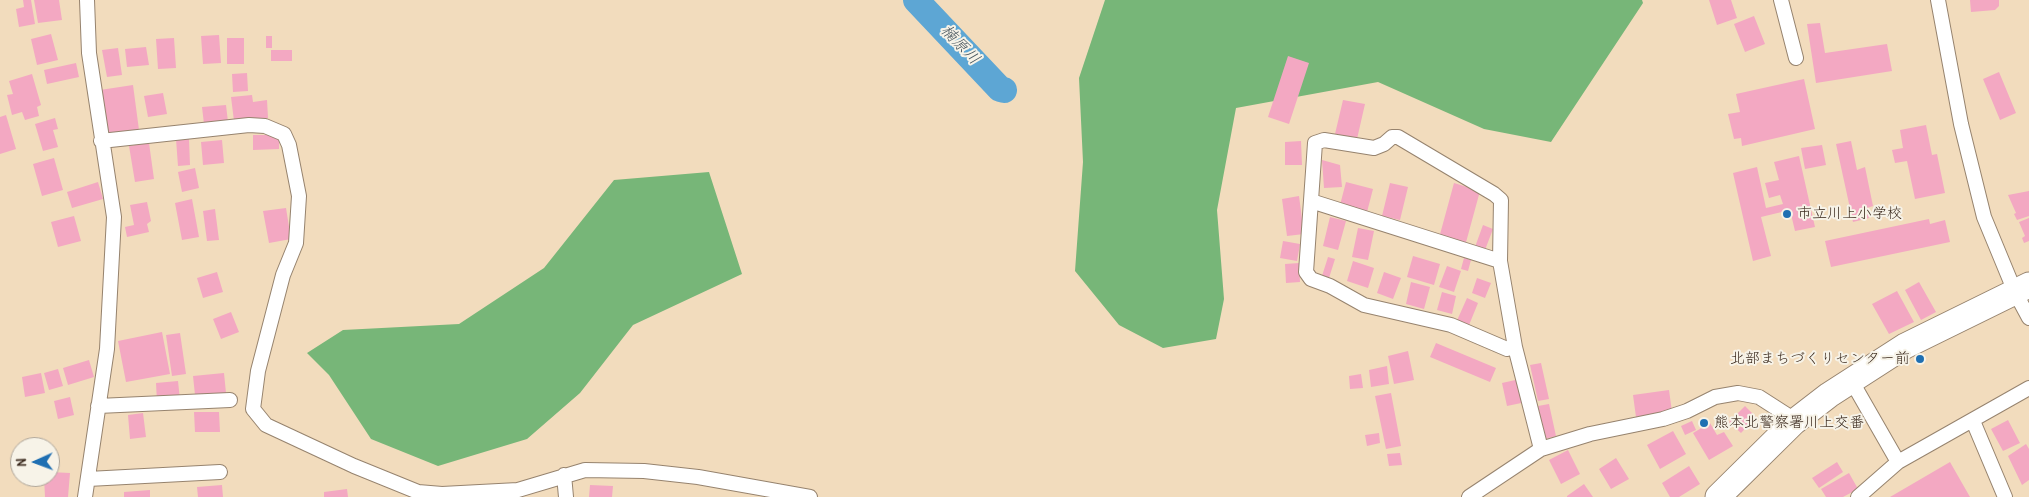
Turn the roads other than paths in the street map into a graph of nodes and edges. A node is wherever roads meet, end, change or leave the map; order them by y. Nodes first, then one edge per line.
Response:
1 (87, 0) edge
2 (1781, 0) edge
3 (1938, 0) edge
4 (1796, 58) dead end
5 (101, 141) junction
6 (1311, 201) junction
7 (1500, 261) junction
8 (2022, 288) edge
9 (2029, 318) edge
10 (1515, 347) junction
11 (1851, 380) junction
12 (2029, 388) edge
13 (230, 400) dead end
14 (98, 406) junction
15 (1973, 421) junction
16 (1794, 422) junction
17 (1541, 449) junction
18 (1898, 462) junction
19 (220, 472) dead end
20 (564, 476) junction
21 (88, 479) junction
22 (1487, 492) edge
23 (1727, 494) edge
24 (467, 495) edge
25 (86, 497) edge
26 (566, 497) edge
27 (810, 497) edge
28 (1469, 497) edge
29 (1858, 497) edge
30 (2005, 497) edge

1 - 5 street
2 - 4 street
3 - 8 street
5 - 14 street
5 - 24 street
6 - 7 street
6 - 7 street
6 - 10 street
7 - 10 street
8 - 9 street
8 - 11 highway
10 - 17 street
11 - 16 highway
11 - 18 street
12 - 15 street
13 - 14 street
14 - 21 street
15 - 18 street
15 - 30 street
16 - 17 street
16 - 23 highway
17 - 22 street
18 - 29 street
19 - 21 street
20 - 24 street
20 - 26 street
20 - 27 street
21 - 25 street
22 - 28 street

